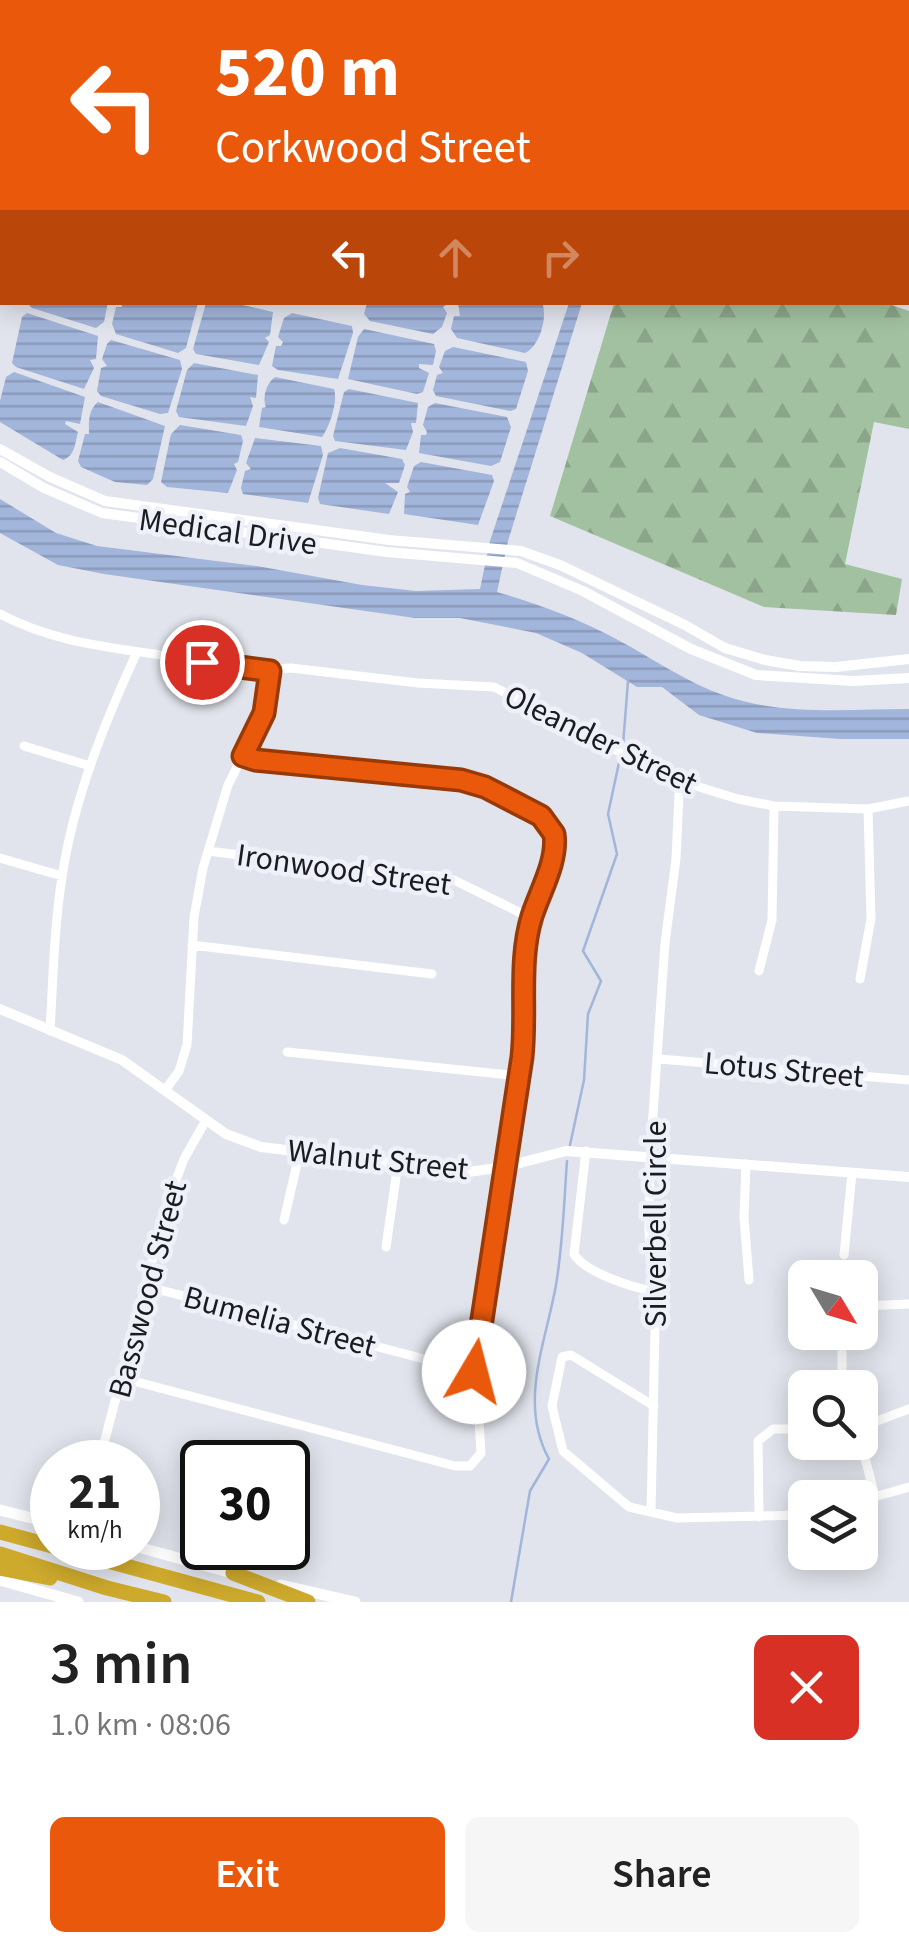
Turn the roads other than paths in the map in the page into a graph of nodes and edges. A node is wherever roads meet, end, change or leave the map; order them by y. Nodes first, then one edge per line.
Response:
1 (0, 449) edge
2 (0, 462) edge
3 (471, 545) junction
4 (470, 558) junction
5 (0, 614) edge
6 (136, 652) junction
7 (909, 660) edge
8 (270, 671) junction
9 (909, 678) edge
10 (24, 746) dead end
11 (243, 756) junction
12 (90, 766) junction
13 (683, 782) junction
14 (909, 801) edge
15 (774, 806) junction
16 (868, 808) junction
17 (208, 851) junction
18 (0, 858) edge
19 (62, 876) junction
20 (531, 918) junction
21 (192, 945) junction
22 (760, 971) dead end
23 (432, 974) dead end
24 (860, 979) dead end
25 (0, 1009) edge
26 (50, 1031) junction
27 (287, 1052) dead end
28 (659, 1059) junction
29 (518, 1076) junction
30 (909, 1080) edge
31 (166, 1089) junction
32 (206, 1120) junction
33 (300, 1151) junction
34 (586, 1151) junction
35 (650, 1156) junction
36 (398, 1163) junction
37 (746, 1164) junction
38 (504, 1167) junction
39 (852, 1173) junction
40 (909, 1178) edge
41 (284, 1220) dead end
42 (386, 1247) dead end
43 (844, 1255) dead end
44 (749, 1280) dead end
45 (145, 1286) junction
46 (654, 1291) junction
47 (909, 1304) edge
48 (878, 1305) edge
49 (474, 1372) junction
50 (122, 1378) junction
51 (654, 1406) junction
52 (909, 1409) edge
53 (878, 1420) edge
54 (788, 1429) edge
55 (104, 1440) edge
56 (909, 1486) edge
57 (878, 1495) edge
58 (0, 1510) edge
59 (651, 1512) junction
60 (788, 1516) edge
61 (760, 1517) junction
62 (30, 1518) edge
63 (0, 1532) edge
64 (30, 1540) edge
65 (160, 1553) edge
66 (0, 1554) edge
67 (0, 1568) edge
68 (140, 1570) edge
69 (233, 1573) junction
70 (0, 1580) edge
71 (107, 1588) junction
72 (78, 1602) edge
73 (164, 1602) edge
74 (258, 1602) edge
75 (308, 1602) edge
76 (355, 1602) edge

1 - 3 street, Medical Drive
2 - 4 street, Medical Drive
3 - 4 street
3 - 7 street, Medical Drive
4 - 9 street, Medical Drive
5 - 6 street, Oleander Street
6 - 8 street, Oleander Street
6 - 12 street
8 - 11 street
8 - 13 street, Oleander Street
10 - 12 street
11 - 17 street
11 - 20 street
12 - 19 street
13 - 15 street, Oleander Street
13 - 28 street, Silverbell Circle
14 - 16 street, Oleander Street
15 - 16 street, Oleander Street
15 - 22 street
16 - 24 street
17 - 20 street, Ironwood Street
17 - 21 street
18 - 19 street
19 - 26 street
20 - 29 street
21 - 23 street
21 - 31 street
25 - 26 street, Walnut Street
26 - 31 street, Walnut Street
27 - 29 street
28 - 30 street, Lotus Street
28 - 35 street, Silverbell Circle
29 - 38 street
31 - 32 street, Walnut Street
32 - 33 street, Walnut Street
32 - 45 street, Basswood Street
33 - 36 street, Walnut Street
33 - 41 street
34 - 35 street, Walnut Street
34 - 38 street, Walnut Street
34 - 46 street
35 - 37 street, Walnut Street
35 - 46 street, Silverbell Circle
36 - 38 street, Walnut Street
36 - 42 street
37 - 39 street, Walnut Street
37 - 44 street
38 - 49 street
39 - 40 street, Walnut Street
39 - 43 street
45 - 49 street, Bumelia Street
45 - 50 street, Basswood Street
46 - 51 street, Silverbell Circle
47 - 48 street
49 - 50 street
50 - 55 street, Basswood Street
51 - 59 street, Silverbell Circle
51 - 59 street
52 - 53 street
54 - 61 street
56 - 57 street
58 - 62 main road
59 - 61 street
60 - 61 street
63 - 64 highway
65 - 69 main road
66 - 71 highway
67 - 71 highway
68 - 74 highway
69 - 75 highway
69 - 76 main road
70 - 72 main road
71 - 73 highway

